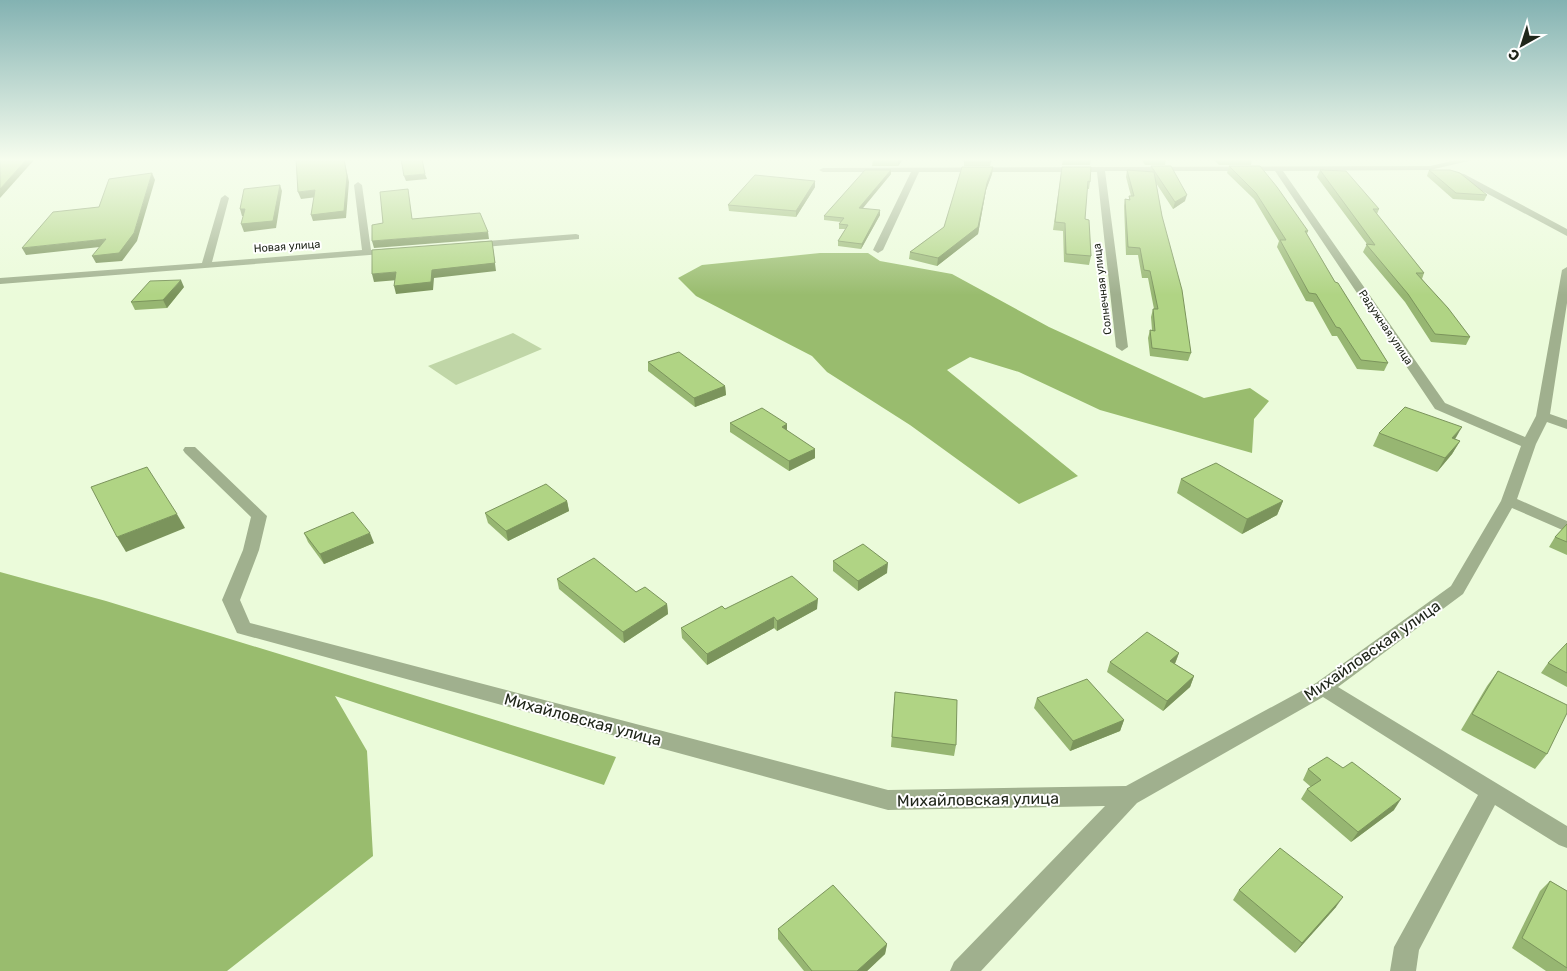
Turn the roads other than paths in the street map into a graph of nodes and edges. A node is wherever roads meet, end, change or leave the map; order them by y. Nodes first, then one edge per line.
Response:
1 (223, 204) edge
2 (361, 204) edge
3 (900, 204) edge
4 (1105, 204) edge
5 (1302, 204) edge
6 (1513, 204) edge
7 (1567, 234) edge
8 (576, 237) dead end
9 (467, 245) edge
10 (407, 250) edge
11 (878, 250) dead end
12 (368, 252) junction
13 (206, 265) junction
14 (1567, 270) edge
15 (0, 281) edge
16 (1563, 323) edge
17 (1122, 347) dead end
18 (1543, 416) junction
19 (1567, 425) edge
20 (1529, 444) junction
21 (190, 450) dead end
22 (1509, 501) junction
23 (1567, 527) edge
24 (1323, 688) junction
25 (1492, 792) junction
26 (1129, 796) junction
27 (1567, 838) edge
28 (963, 971) edge
29 (1403, 971) edge

1 - 13 street
2 - 12 street
3 - 11 street
4 - 17 street, Солнечная улица
5 - 20 street, Радужная улица
6 - 7 street
8 - 9 street
10 - 12 street, Новая улица
12 - 13 street, Новая улица
13 - 15 street, Новая улица
14 - 16 street, Михайловская улица
16 - 18 street, Михайловская улица
18 - 19 street
18 - 20 street, Михайловская улица
20 - 22 street, Михайловская улица
21 - 26 street, Михайловская улица
22 - 23 street
22 - 24 street, Михайловская улица
24 - 25 street
24 - 26 street, Михайловская улица
25 - 27 street
25 - 29 street
26 - 28 street

